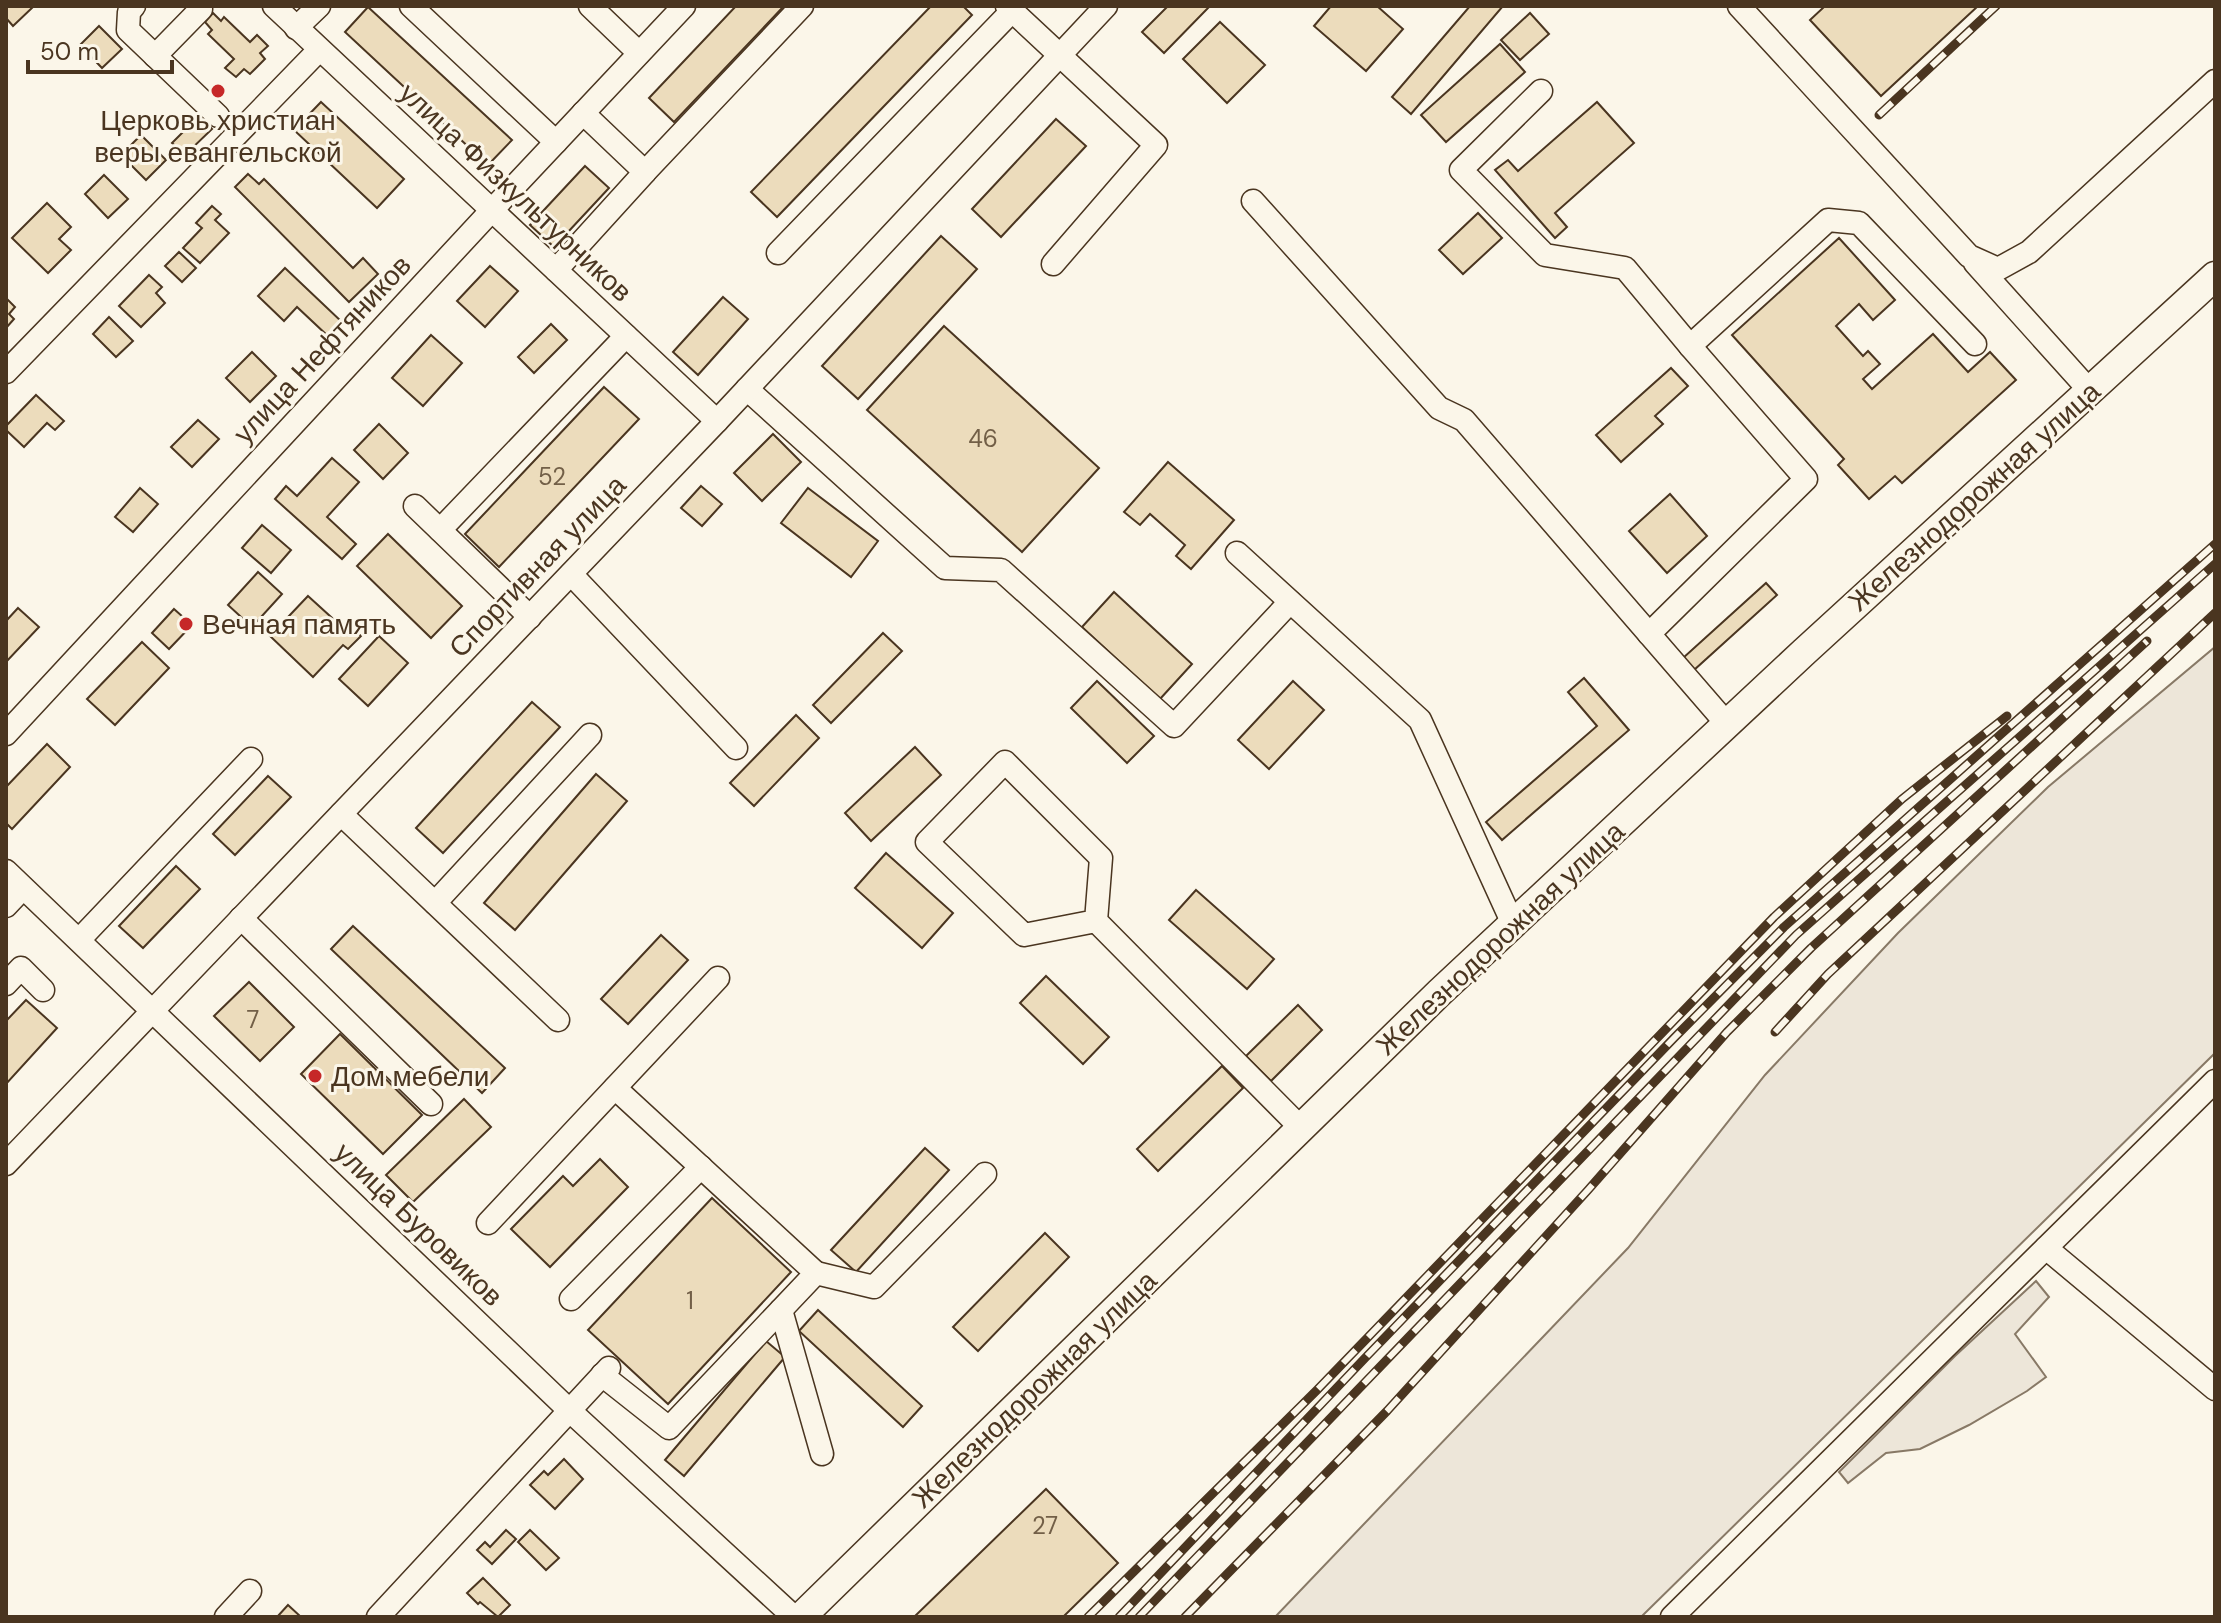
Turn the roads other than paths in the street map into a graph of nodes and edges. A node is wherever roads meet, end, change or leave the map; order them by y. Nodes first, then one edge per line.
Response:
1 (134, 6) edge
2 (274, 6) edge
3 (319, 6) edge
4 (411, 6) edge
5 (590, 6) edge
6 (684, 6) edge
7 (802, 6) edge
8 (1106, 6) edge
9 (1739, 6) edge
10 (1009, 8) edge
11 (201, 9) dead end
12 (296, 28) junction
13 (319, 50) junction
14 (639, 53) junction
15 (1061, 55) junction
16 (155, 56) junction
17 (2215, 81) edge
18 (1541, 91) dead end
19 (583, 113) junction
20 (218, 116) dead end
21 (556, 142) junction
22 (645, 172) junction
23 (1253, 201) dead end
24 (492, 210) junction
25 (778, 253) dead end
26 (1969, 256) junction
27 (1053, 264) dead end
28 (556, 270) junction
29 (2215, 276) edge
30 (626, 336) junction
31 (1975, 344) dead end
32 (1690, 346) junction
33 (6, 372) edge
34 (747, 389) junction
35 (2090, 391) junction
36 (717, 421) junction
37 (415, 506) dead end
38 (440, 530) junction
39 (1237, 553) dead end
40 (571, 574) junction
41 (1290, 602) junction
42 (530, 617) junction
43 (1649, 634) junction
44 (1727, 724) junction
45 (6, 734) edge
46 (590, 735) dead end
47 (736, 748) dead end
48 (251, 759) dead end
49 (341, 814) junction
50 (6, 871) edge
51 (23, 888) junction
52 (435, 903) junction
53 (6, 906) edge
54 (241, 918) junction
55 (1096, 921) junction
56 (1513, 924) junction
57 (79, 940) junction
58 (718, 978) dead end
59 (6, 984) edge
60 (43, 990) dead end
61 (153, 1010) junction
62 (558, 1020) dead end
63 (2215, 1081) edge
64 (615, 1088) junction
65 (431, 1104) dead end
66 (1301, 1128) junction
67 (6, 1164) edge
68 (701, 1167) junction
69 (985, 1174) dead end
70 (488, 1223) dead end
71 (2046, 1248) junction
72 (816, 1273) junction
73 (571, 1299) dead end
74 (781, 1310) junction
75 (2215, 1389) edge
76 (569, 1410) junction
77 (822, 1454) dead end
78 (250, 1591) dead end
79 (226, 1617) edge
80 (378, 1617) edge
81 (794, 1617) edge
82 (801, 1617) edge
83 (1672, 1617) edge

1 - 16 street
2 - 12 street, улица Физкультурников
3 - 12 street
4 - 21 street
5 - 14 street
6 - 14 street, улица Нефтяников
7 - 22 street
8 - 15 street, Спортивная улица
9 - 26 street
10 - 15 street
10 - 25 street
11 - 16 street
12 - 13 street, улица Физкультурников
13 - 24 street, улица Физкультурников
13 - 33 street
14 - 19 street, улица Нефтяников
15 - 27 street
15 - 34 street, Спортивная улица
16 - 20 street
17 - 26 street
18 - 32 street
19 - 21 street, улица Нефтяников
19 - 22 street
21 - 24 street, улица Нефтяников
22 - 28 street
23 - 43 street
24 - 28 street, улица Физкультурников
24 - 45 street, улица Нефтяников
26 - 35 street
28 - 30 street, улица Физкультурников
29 - 35 main road, Железнодорожная улица
30 - 36 street, улица Физкультурников
30 - 38 street
31 - 32 street
32 - 43 street
34 - 36 street, Спортивная улица
34 - 41 street
35 - 44 main road, Железнодорожная улица
36 - 40 street, Спортивная улица
37 - 38 street
38 - 42 street
39 - 41 street
40 - 42 street, Спортивная улица
40 - 47 street
41 - 56 street
42 - 49 street, Спортивная улица
43 - 44 street
44 - 56 main road, Железнодорожная улица
46 - 52 street
48 - 57 street
49 - 52 street
49 - 54 street, Спортивная улица
50 - 51 street, улица Буровиков
51 - 53 street
51 - 57 street, улица Буровиков
52 - 62 street
54 - 61 street, Спортивная улица
54 - 65 street
55 - 55 street
55 - 66 street
56 - 66 main road, Железнодорожная улица
57 - 61 street, улица Буровиков
58 - 64 street
59 - 60 street
61 - 67 street, Спортивная улица
61 - 76 street, улица Буровиков
63 - 71 street
64 - 68 street
64 - 70 street
66 - 82 main road, Железнодорожная улица
68 - 72 street
68 - 73 street
69 - 72 street
71 - 75 street
71 - 83 street
72 - 74 street
74 - 76 street
74 - 77 street
76 - 80 street
76 - 81 street, улица Буровиков
78 - 79 street

